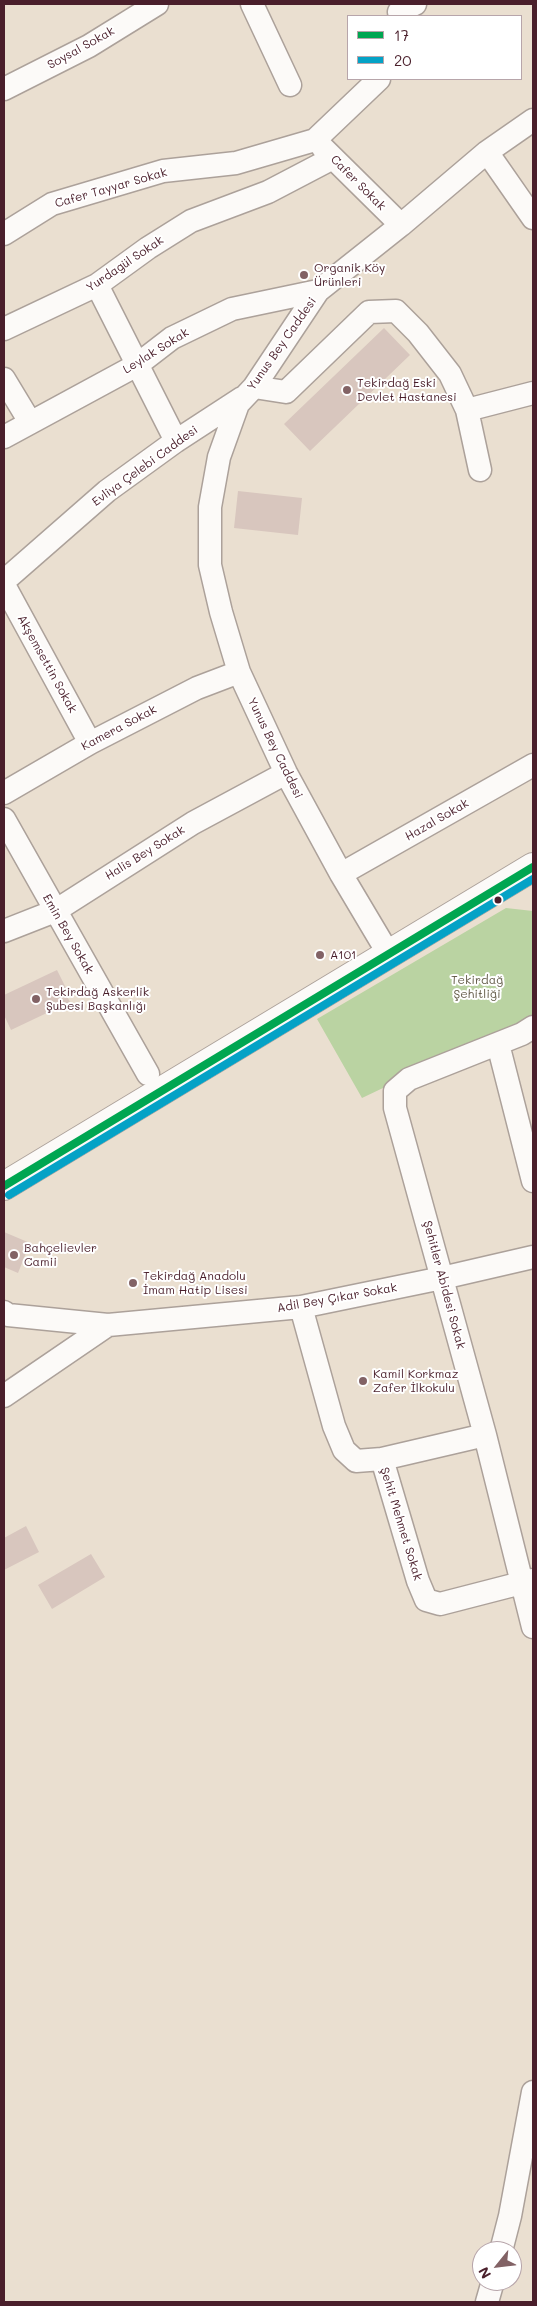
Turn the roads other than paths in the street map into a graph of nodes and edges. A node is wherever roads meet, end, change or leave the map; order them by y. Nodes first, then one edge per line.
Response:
1 (157, 4) edge
2 (252, 4) edge
3 (378, 80) edge
4 (290, 85) dead end
5 (4, 90) edge
6 (533, 120) edge
7 (315, 140) junction
8 (487, 152) junction
9 (333, 158) junction
10 (533, 218) edge
11 (401, 225) junction
12 (4, 234) edge
13 (97, 286) junction
14 (318, 291) junction
15 (4, 329) edge
16 (137, 365) junction
17 (4, 379) edge
18 (250, 392) junction
19 (533, 393) edge
20 (467, 410) junction
21 (30, 422) junction
22 (4, 436) edge
23 (176, 441) junction
24 (480, 470) dead end
25 (4, 581) edge
26 (4, 585) edge
27 (239, 672) junction
28 (90, 743) junction
29 (533, 765) edge
30 (286, 773) junction
31 (4, 792) edge
32 (4, 819) edge
33 (533, 866) edge
34 (340, 874) junction
35 (55, 911) junction
36 (4, 931) edge
37 (388, 953) junction
38 (530, 1032) edge
39 (498, 1044) junction
40 (148, 1074) dead end
41 (533, 1181) edge
42 (4, 1186) edge
43 (533, 1257) edge
44 (442, 1278) junction
45 (301, 1307) junction
46 (4, 1312) edge
47 (108, 1325) junction
48 (4, 1396) edge
49 (485, 1435) junction
50 (382, 1459) junction
51 (528, 1581) edge
52 (533, 1627) edge
53 (533, 2092) edge
54 (504, 2241) edge

1 - 5 street, Soysal Sokak
2 - 4 street
3 - 7 street, Cafer Tayyar Sokak
6 - 8 street, Yunus Bey Caddesi
7 - 9 street, Cafer Sokak
7 - 12 street, Cafer Tayyar Sokak
8 - 10 street
8 - 11 street, Yunus Bey Caddesi
9 - 11 street, Cafer Sokak
9 - 13 street, Yurdagül Sokak
11 - 14 street, Yunus Bey Caddesi
13 - 15 street, Yurdagül Sokak
13 - 16 street
14 - 16 street, Leylak Sokak
14 - 18 street, Yunus Bey Caddesi
16 - 21 street, Leylak Sokak
16 - 23 street
17 - 21 street
18 - 20 street
18 - 23 street, Evliya Çelebi Caddesi
18 - 27 street, Yunus Bey Caddesi
19 - 20 street
20 - 24 street
21 - 22 street, Leylak Sokak
23 - 25 street, Evliya Çelebi Caddesi
26 - 28 street, Akşemsettin Sokak
27 - 28 street, Kamera Sokak
27 - 30 street, Yunus Bey Caddesi
28 - 31 street, Kamera Sokak
29 - 34 street, Hazal Sokak
30 - 34 street, Yunus Bey Caddesi
30 - 35 street, Halis Bey Sokak
32 - 35 street, Emin Bey Sokak
33 - 37 main road
34 - 37 street, Yunus Bey Caddesi
35 - 36 street, Halis Bey Sokak
35 - 40 street, Emin Bey Sokak
37 - 42 main road
38 - 39 street, Şehitler Abidesi Sokak
39 - 41 street
39 - 44 street, Şehitler Abidesi Sokak
43 - 44 street, Adil Bey Çıkar Sokak
44 - 45 street, Adil Bey Çıkar Sokak
44 - 49 street, Şehitler Abidesi Sokak
45 - 47 street, Adil Bey Çıkar Sokak
45 - 50 street, Şehit Mehmet Sokak
46 - 47 street, Adil Bey Çıkar Sokak
47 - 48 street, Adil Bey Çıkar Sokak
49 - 50 street
49 - 51 street, Şehitler Abidesi Sokak
50 - 51 street, Şehit Mehmet Sokak
51 - 52 street, Şehitler Abidesi Sokak
53 - 54 street

